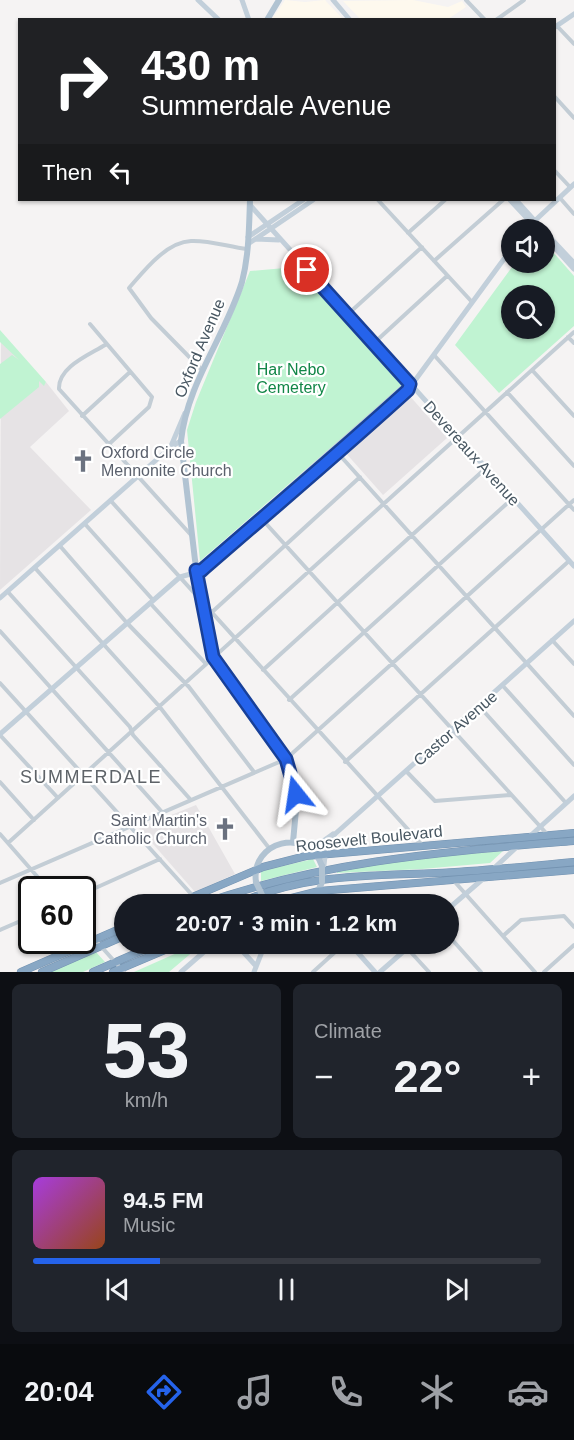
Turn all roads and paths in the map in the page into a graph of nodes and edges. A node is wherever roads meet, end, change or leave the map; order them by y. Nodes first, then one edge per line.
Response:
1 (198, 0) edge
2 (242, 0) edge
3 (279, 0) edge
4 (333, 0) edge
5 (466, 0) edge
6 (524, 0) edge
7 (574, 14) edge
8 (217, 18) edge
9 (248, 18) edge
10 (266, 18) edge
11 (348, 18) edge
12 (483, 18) edge
13 (499, 18) edge
14 (556, 27) edge
15 (574, 44) edge
16 (556, 98) edge
17 (574, 118) edge
18 (556, 172) edge
19 (572, 186) edge
20 (559, 197) junction
21 (556, 200) edge
22 (302, 201) edge
23 (311, 201) edge
24 (379, 201) edge
25 (387, 201) edge
26 (444, 201) edge
27 (502, 201) edge
28 (511, 201) edge
29 (517, 201) edge
30 (555, 201) edge
31 (250, 202) edge
32 (382, 205) junction
33 (574, 214) edge
34 (531, 219) edge
35 (531, 219) edge
36 (535, 219) edge
37 (268, 227) junction
38 (408, 233) junction
39 (279, 240) junction
40 (555, 242) edge
41 (250, 243) junction
42 (422, 247) junction
43 (555, 249) edge
44 (434, 261) junction
45 (501, 263) edge
46 (574, 263) edge
47 (574, 269) edge
48 (447, 276) junction
49 (472, 302) junction
50 (347, 315) junction
51 (90, 324) dead end
52 (574, 332) edge
53 (568, 337) junction
54 (574, 343) edge
55 (373, 344) junction
56 (105, 345) junction
57 (434, 355) junction
58 (532, 370) junction
59 (203, 371) junction
60 (130, 372) junction
61 (410, 384) junction
62 (507, 392) junction
63 (186, 412) junction
64 (485, 412) junction
65 (82, 416) junction
66 (574, 416) edge
67 (459, 437) junction
68 (181, 441) junction
69 (108, 445) junction
70 (170, 448) junction
71 (335, 450) junction
72 (574, 466) edge
73 (486, 468) junction
74 (138, 477) junction
75 (360, 477) junction
76 (513, 498) junction
77 (574, 500) edge
78 (111, 501) junction
79 (383, 504) junction
80 (569, 505) junction
81 (574, 510) edge
82 (259, 517) junction
83 (85, 524) junction
84 (541, 529) junction
85 (191, 535) junction
86 (412, 536) junction
87 (286, 545) junction
88 (60, 546) junction
89 (569, 561) junction
90 (438, 565) junction
91 (574, 566) edge
92 (35, 568) junction
93 (196, 570) junction
94 (309, 571) junction
95 (180, 577) junction
96 (8, 592) junction
97 (466, 597) junction
98 (0, 598) edge
99 (152, 601) junction
100 (202, 602) junction
101 (338, 603) junction
102 (211, 613) junction
103 (574, 621) edge
104 (127, 623) junction
105 (495, 628) junction
106 (0, 631) edge
107 (364, 632) junction
108 (235, 639) junction
109 (552, 640) junction
110 (103, 645) junction
111 (213, 657) junction
112 (206, 664) junction
113 (392, 664) junction
114 (527, 664) junction
115 (574, 664) edge
116 (76, 668) junction
117 (263, 670) junction
118 (0, 682) edge
119 (184, 684) junction
120 (503, 686) junction
121 (52, 689) junction
122 (420, 695) junction
123 (289, 700) junction
124 (159, 706) junction
125 (479, 706) junction
126 (26, 712) junction
127 (574, 716) edge
128 (319, 730) junction
129 (452, 730) junction
130 (132, 731) junction
131 (0, 734) edge
132 (108, 752) junction
133 (286, 759) junction
134 (345, 762) junction
135 (574, 765) edge
136 (406, 771) junction
137 (254, 772) junction
138 (84, 775) junction
139 (0, 782) edge
140 (221, 786) junction
141 (511, 795) junction
142 (377, 796) junction
143 (574, 796) edge
144 (58, 798) junction
145 (190, 800) junction
146 (566, 803) junction
147 (162, 812) junction
148 (34, 820) junction
149 (130, 825) junction
150 (540, 827) junction
151 (574, 833) edge
152 (0, 834) edge
153 (335, 834) junction
154 (551, 835) junction
155 (529, 837) junction
156 (293, 842) junction
157 (574, 842) edge
158 (8, 843) junction
159 (304, 845) junction
160 (423, 846) junction
161 (519, 846) junction
162 (269, 848) junction
163 (324, 854) junction
164 (316, 855) junction
165 (160, 860) junction
166 (574, 862) edge
167 (323, 866) junction
168 (494, 868) junction
169 (31, 869) junction
170 (256, 870) junction
171 (574, 870) edge
172 (37, 876) edge
173 (484, 878) junction
174 (454, 880) junction
175 (0, 883) edge
176 (96, 888) edge
177 (319, 891) junction
178 (191, 894) edge
179 (201, 894) edge
180 (233, 894) edge
181 (262, 894) edge
182 (263, 894) edge
183 (308, 894) edge
184 (317, 894) edge
185 (466, 894) junction
186 (459, 900) edge
187 (18, 922) edge
188 (574, 927) edge
189 (0, 930) edge
190 (114, 931) edge
191 (503, 936) junction
192 (96, 940) edge
193 (114, 940) edge
194 (96, 941) edge
195 (574, 945) edge
196 (101, 946) junction
197 (459, 947) edge
198 (134, 954) edge
199 (157, 954) edge
200 (202, 954) edge
201 (244, 954) edge
202 (260, 954) edge
203 (333, 954) edge
204 (359, 954) edge
205 (400, 954) edge
206 (415, 954) edge
207 (60, 955) joint
208 (116, 962) junction
209 (255, 969) edge
210 (123, 970) edge
211 (21, 972) edge
212 (40, 972) edge
213 (93, 972) edge
214 (113, 972) edge
215 (181, 972) edge
216 (261, 972) edge
217 (313, 972) edge
218 (375, 972) edge
219 (380, 972) edge
220 (429, 972) edge
221 (481, 972) edge
222 (536, 972) edge
223 (544, 972) edge

1 - 8 street
2 - 9 street
3 - 10 main road
4 - 11 street
5 - 12 street
6 - 13 street
7 - 14 street
14 - 15 street
16 - 17 street
18 - 19 street
19 - 20 street
20 - 21 street
20 - 33 street
22 - 37 street
23 - 37 street
24 - 32 street
25 - 32 street
26 - 38 street
27 - 44 street
28 - 34 street
29 - 35 street
30 - 36 street
31 - 37 street, Devereaux Avenue
31 - 41 main road, Oxford Avenue
32 - 38 street
37 - 39 street, Devereaux Avenue
37 - 41 street
38 - 42 street
39 - 41 street
39 - 50 street, Devereaux Avenue
40 - 46 street
41 - 59 main road, Oxford Avenue
41 - 59 street
42 - 44 street
42 - 50 street
43 - 47 street
44 - 48 street
45 - 49 street
48 - 49 street
48 - 55 street
49 - 57 street
50 - 55 street, Devereaux Avenue
51 - 56 street
52 - 53 street
53 - 54 street
53 - 58 street
55 - 61 street, Devereaux Avenue
56 - 60 street
56 - 65 street
57 - 61 street
57 - 64 street
58 - 62 street
58 - 66 street
59 - 63 main road, Oxford Avenue
60 - 65 street
60 - 69 street
61 - 67 street, Devereaux Avenue
61 - 71 street
62 - 64 street
62 - 72 street
63 - 68 main road, Oxford Avenue
63 - 70 street
64 - 67 street
64 - 80 street
65 - 69 street
67 - 73 street, Devereaux Avenue
67 - 79 street
68 - 70 street
68 - 85 main road, Oxford Avenue
69 - 74 street
70 - 74 street
71 - 75 street
71 - 82 street
73 - 76 street, Devereaux Avenue
73 - 86 street
74 - 78 street
74 - 85 street
75 - 79 street
75 - 87 street
76 - 84 street, Devereaux Avenue
76 - 90 street
77 - 80 street
78 - 83 street
78 - 95 street
79 - 86 street
79 - 94 street
80 - 81 street
80 - 84 street
82 - 87 street
82 - 93 street
83 - 88 street
83 - 99 street
84 - 89 street, Devereaux Avenue
84 - 97 street
85 - 93 main road, Oxford Avenue
86 - 90 street
86 - 101 street
87 - 94 street
87 - 102 street
88 - 92 street
88 - 104 street
89 - 91 street, Devereaux Avenue
89 - 105 street
90 - 97 street
90 - 107 street
92 - 96 street
92 - 110 street
93 - 95 street
93 - 100 main road, Oxford Avenue
94 - 101 street
94 - 108 street
95 - 99 street
95 - 100 street
96 - 98 street
96 - 116 street
97 - 105 street
97 - 113 street
99 - 104 street
99 - 112 street
100 - 102 street
100 - 111 main road, Oxford Avenue
101 - 107 street
101 - 117 street
102 - 108 street
103 - 109 street, Castor Avenue
104 - 110 street
104 - 119 street
105 - 114 street
105 - 122 street
106 - 121 street
107 - 113 street
107 - 123 street
108 - 111 street
108 - 117 street
109 - 114 street, Castor Avenue
109 - 115 street
110 - 116 street
110 - 124 street
111 - 112 street
111 - 133 main road, Oxford Avenue
112 - 119 street
113 - 122 street
113 - 128 street
114 - 120 street, Castor Avenue
114 - 127 street
116 - 121 street
116 - 130 street
117 - 123 street
118 - 126 street
119 - 124 street
119 - 137 street
120 - 125 street, Castor Avenue
120 - 135 street
121 - 126 street
121 - 132 street
122 - 129 street
122 - 134 street
123 - 128 street
124 - 130 street
124 - 140 street
125 - 129 street, Castor Avenue
125 - 146 street
126 - 131 street
126 - 138 street
128 - 133 street
128 - 134 street
129 - 136 street, Castor Avenue
129 - 141 street
130 - 132 street
130 - 145 street
131 - 144 street
132 - 138 street
132 - 147 street
133 - 137 street
133 - 156 main road, Oxford Avenue
134 - 142 street
136 - 141 street
136 - 142 street, Castor Avenue
137 - 140 street
138 - 144 street
138 - 149 street
139 - 148 street
140 - 145 street
140 - 162 street
141 - 150 street
142 - 153 street, Castor Avenue
142 - 160 street
143 - 146 street
144 - 148 street
145 - 147 street
146 - 150 street
147 - 149 street
148 - 158 street
149 - 165 street
149 - 169 street
150 - 154 street
150 - 155 street
151 - 154 highway, Roosevelt Boulevard
152 - 158 street
153 - 159 street, Castor Avenue
153 - 163 street, Castor Avenue
154 - 155 highway, Roosevelt Boulevard
155 - 160 highway, Roosevelt Boulevard
155 - 161 street
156 - 159 main road
156 - 162 main road
157 - 161 highway, Roosevelt Boulevard
158 - 169 street
159 - 164 main road
160 - 163 highway, Roosevelt Boulevard
161 - 168 street
161 - 180 highway, Roosevelt Boulevard
162 - 170 main road
163 - 164 highway, Roosevelt Boulevard
163 - 167 street
164 - 167 main road
164 - 170 highway, Roosevelt Boulevard
165 - 176 street
165 - 178 street
166 - 168 highway
167 - 177 main road, bridge
168 - 173 street
168 - 182 highway
169 - 172 street
169 - 175 street
170 - 179 highway, Roosevelt Boulevard
170 - 181 main road, bridge
171 - 173 highway
173 - 174 highway
173 - 185 street
174 - 177 highway
174 - 185 street
177 - 183 highway
177 - 184 main road
185 - 186 street
185 - 191 street
187 - 189 street
188 - 191 street
190 - 192 highway
191 - 222 street
193 - 196 highway
194 - 196 street
195 - 223 street
196 - 208 street
196 - 212 highway
197 - 221 street
198 - 208 highway
199 - 210 highway
200 - 215 street
201 - 209 street
202 - 209 street
203 - 217 street
204 - 218 street
205 - 219 street
206 - 220 street
207 - 211 highway
207 - 212 highway
208 - 210 street
208 - 213 highway
209 - 216 street
210 - 214 highway

